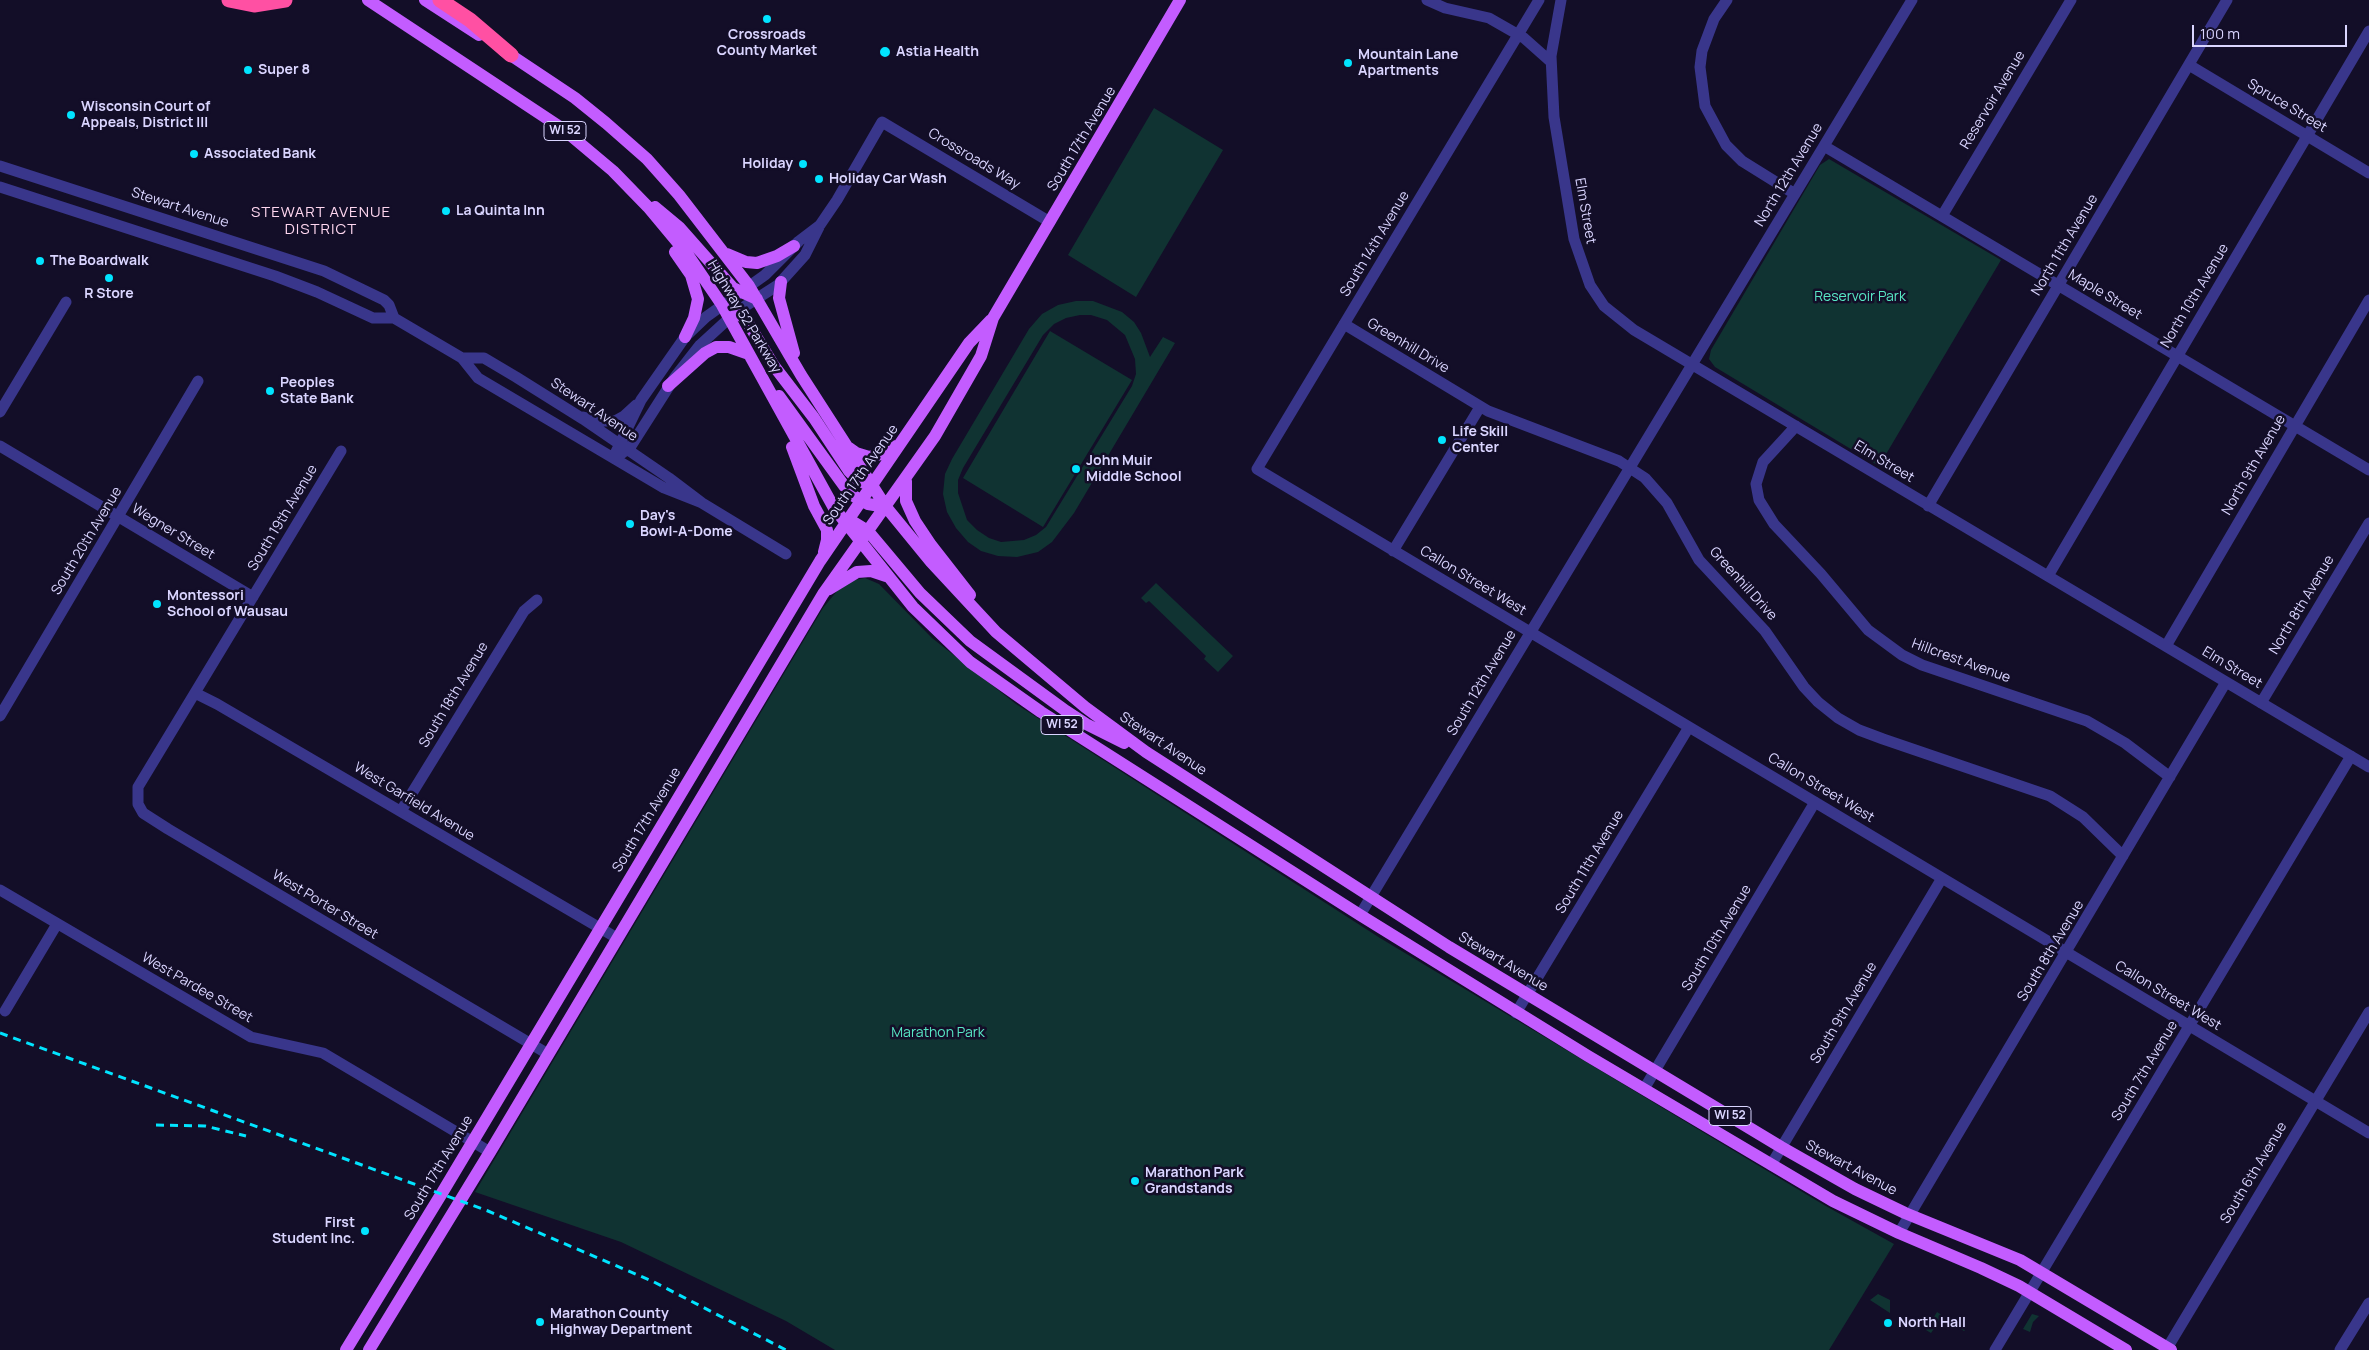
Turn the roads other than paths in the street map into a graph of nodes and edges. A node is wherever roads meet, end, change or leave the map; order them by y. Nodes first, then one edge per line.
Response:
1 (229, 0) edge
2 (285, 0) edge
3 (368, 0) edge
4 (424, 0) edge
5 (440, 0) edge
6 (1180, 0) edge
7 (1427, 0) edge
8 (1539, 0) edge
9 (1562, 0) edge
10 (1727, 0) edge
11 (1912, 0) edge
12 (2071, 0) edge
13 (2227, 0) edge
14 (2369, 31) edge
15 (1519, 34) junction
16 (511, 55) junction
17 (1551, 62) junction
18 (2189, 65) junction
19 (2307, 136) junction
20 (1824, 146) junction
21 (0, 166) edge
22 (2369, 173) edge
23 (0, 187) edge
24 (635, 192) junction
25 (1795, 194) junction
26 (654, 213) junction
27 (1942, 216) junction
28 (1050, 222) junction
29 (820, 224) junction
30 (794, 246) junction
31 (725, 253) junction
32 (781, 282) junction
33 (2059, 285) junction
34 (744, 290) junction
35 (757, 299) junction
36 (2369, 300) edge
37 (66, 302) dead end
38 (722, 306) junction
39 (733, 315) junction
40 (394, 318) junction
41 (993, 318) junction
42 (1344, 324) junction
43 (685, 337) junction
44 (750, 354) junction
45 (2178, 356) junction
46 (462, 358) junction
47 (1692, 364) junction
48 (801, 375) junction
49 (198, 381) dead end
50 (765, 381) junction
51 (668, 386) junction
52 (641, 400) junction
53 (1480, 407) junction
54 (0, 412) edge
55 (782, 413) junction
56 (579, 416) junction
57 (2295, 425) junction
58 (1796, 426) junction
59 (906, 438) junction
60 (845, 444) junction
61 (0, 446) edge
62 (623, 447) junction
63 (341, 451) dead end
64 (614, 459) junction
65 (1630, 466) junction
66 (1257, 469) joint
67 (2369, 470) edge
68 (907, 477) junction
69 (872, 486) junction
70 (861, 501) junction
71 (702, 503) junction
72 (1928, 506) junction
73 (886, 507) junction
74 (119, 516) junction
75 (2369, 523) edge
76 (846, 524) junction
77 (868, 531) junction
78 (860, 542) junction
79 (1393, 551) junction
80 (786, 554) dead end
81 (820, 561) junction
82 (886, 576) junction
83 (2048, 576) junction
84 (823, 594) junction
85 (253, 597) junction
86 (537, 600) dead end
87 (996, 632) junction
88 (1530, 633) junction
89 (2166, 646) junction
90 (2226, 682) junction
91 (195, 693) junction
92 (2261, 703) junction
93 (0, 716) edge
94 (1689, 727) junction
95 (1146, 752) junction
96 (158, 755) joint
97 (2351, 756) junction
98 (2369, 767) edge
99 (2170, 777) junction
100 (1815, 802) junction
101 (401, 811) junction
102 (2124, 856) junction
103 (1942, 878) junction
104 (0, 890) edge
105 (1371, 898) junction
106 (1360, 915) junction
107 (58, 924) junction
108 (600, 928) junction
109 (617, 938) junction
110 (2067, 952) junction
111 (1528, 994) junction
112 (5, 1011) dead end
113 (2369, 1012) edge
114 (1516, 1013) junction
115 (2190, 1026) junction
116 (531, 1044) junction
117 (548, 1054) junction
118 (1655, 1071) junction
119 (1644, 1089) junction
120 (2314, 1101) junction
121 (2369, 1133) edge
122 (473, 1142) junction
123 (1781, 1147) junction
124 (490, 1152) junction
125 (1771, 1165) junction
126 (1910, 1215) junction
127 (1899, 1234) junction
128 (2042, 1272) junction
129 (2030, 1292) junction
130 (2369, 1303) edge
131 (2168, 1349) edge
132 (346, 1350) edge
133 (369, 1350) edge
134 (1995, 1350) edge
135 (2126, 1350) edge
136 (2340, 1350) edge

1 - 2 highway
3 - 24 main road, Highway 52 Parkway / WI 52
4 - 16 main road, Highway 52 Parkway / WI 52
5 - 16 highway
6 - 28 main road, South 17th Avenue
7 - 15 street
8 - 15 street, South 14th Avenue
9 - 17 street, Elm Street
10 - 25 street
11 - 20 street, North 12th Avenue
12 - 27 street, Reservoir Avenue
13 - 18 street, North 11th Avenue
14 - 19 street, North 10th Avenue
15 - 17 street
15 - 42 street, South 14th Avenue
16 - 31 main road, Highway 52 Parkway / WI 52
17 - 47 street, Elm Street
18 - 19 street, Spruce Street
18 - 33 street, North 11th Avenue
19 - 22 street, Spruce Street
19 - 45 street, North 10th Avenue
20 - 25 street, North 12th Avenue
20 - 27 street, Maple Street
21 - 40 street, Stewart Avenue
23 - 40 street, Stewart Avenue
24 - 26 main road, Highway 52 Parkway / WI 52
24 - 34 main road
25 - 47 street, North 12th Avenue
26 - 38 main road, Highway 52 Parkway / WI 52
26 - 43 main road
27 - 33 street, Maple Street
28 - 29 street, Crossroads Way
28 - 41 main road, South 17th Avenue
29 - 30 street
29 - 32 street
30 - 31 main road
30 - 34 street
31 - 34 main road, Highway 52 Parkway / WI 52
32 - 35 street
32 - 48 main road
33 - 45 street, Maple Street
33 - 72 street, North 11th Avenue
34 - 35 main road, Highway 52 Parkway / WI 52
34 - 38 street
35 - 39 street
35 - 48 main road, Highway 52 Parkway / WI 52
36 - 57 street, North 9th Avenue
37 - 54 street
38 - 39 main road, Highway 52 Parkway / WI 52
38 - 43 street
39 - 44 main road, Highway 52 Parkway / WI 52
39 - 51 street
39 - 69 main road
40 - 46 street, Stewart Avenue
41 - 59 main road, South 17th Avenue
41 - 68 main road, South 17th Avenue
42 - 53 street, Greenhill Drive
42 - 66 street, South 14th Avenue
43 - 52 street
44 - 50 main road, Highway 52 Parkway / WI 52
44 - 51 main road
45 - 57 street, Maple Street
45 - 83 street, North 10th Avenue
46 - 56 street, Stewart Avenue
46 - 64 street, Stewart Avenue
47 - 58 street, Elm Street
47 - 65 street, South 12th Avenue
48 - 60 main road, Highway 52 Parkway / WI 52
49 - 74 street, South 20th Avenue
50 - 55 main road, Highway 52 Parkway / WI 52
50 - 70 main road
51 - 62 street
52 - 56 street
52 - 62 street
53 - 65 street, Greenhill Drive
53 - 79 street
55 - 76 main road, Highway 52 Parkway / WI 52
55 - 81 main road
56 - 62 street, Stewart Avenue
57 - 67 street, Maple Street
57 - 89 street, North 9th Avenue
58 - 72 street, Elm Street
58 - 99 street, Hillcrest Avenue
59 - 60 main road
59 - 69 main road, South 17th Avenue
60 - 69 main road, Highway 52 Parkway / WI 52
61 - 74 street, Wegner Street
62 - 64 street
62 - 71 street, Stewart Avenue
63 - 85 street, South 19th Avenue
64 - 71 street, Stewart Avenue
65 - 88 street, South 12th Avenue
65 - 102 street, Greenhill Drive
66 - 79 street, Callon Street West
68 - 73 main road, South 17th Avenue
68 - 87 main road
69 - 70 main road, South 17th Avenue
69 - 73 main road, Highway 52 Parkway / WI 52
70 - 73 main road
70 - 76 main road, South 17th Avenue
71 - 80 street, Stewart Avenue
72 - 83 street, Elm Street
73 - 77 main road, South 17th Avenue
73 - 87 main road, Stewart Avenue / WI 52
74 - 85 street, Wegner Street
74 - 93 street, South 20th Avenue
75 - 92 street, North 8th Avenue
76 - 77 main road
76 - 78 main road, Highway 52 Parkway / WI 52
76 - 81 main road, South 17th Avenue
77 - 78 main road, South 17th Avenue
77 - 95 main road
78 - 82 main road, WI 52
78 - 84 main road, South 17th Avenue
79 - 88 street, Callon Street West
81 - 108 main road, South 17th Avenue
82 - 84 main road
82 - 106 main road, WI 52
83 - 89 street, Elm Street
84 - 109 main road, South 17th Avenue
85 - 91 street, South 19th Avenue
86 - 101 street, South 18th Avenue
87 - 95 main road, Stewart Avenue / WI 52
88 - 94 street, Callon Street West
88 - 105 street, South 12th Avenue
89 - 90 street, Elm Street
90 - 92 street, Elm Street
90 - 99 street, South 8th Avenue
91 - 96 street, South 19th Avenue
91 - 101 street, West Garfield Avenue
92 - 97 street, Elm Street
94 - 100 street, Callon Street West
94 - 111 street, South 11th Avenue
95 - 105 main road, Stewart Avenue / WI 52
96 - 116 street, West Porter Street
97 - 98 street, Elm Street
97 - 115 street, South 7th Avenue
99 - 102 street, South 8th Avenue
100 - 103 street, Callon Street West
100 - 118 street, South 10th Avenue
101 - 108 street, West Garfield Avenue
102 - 110 street, South 8th Avenue
103 - 110 street, Callon Street West
103 - 123 street, South 9th Avenue
104 - 107 street, West Pardee Street
105 - 106 street, South 12th Avenue
105 - 111 main road, Stewart Avenue / WI 52
106 - 114 main road, WI 52
107 - 112 street
107 - 122 street, West Pardee Street
108 - 109 street, West Garfield Avenue
108 - 116 main road, South 17th Avenue
109 - 117 main road, South 17th Avenue
110 - 115 street, Callon Street West
110 - 126 street, South 8th Avenue
111 - 114 street, South 11th Avenue
111 - 118 main road, Stewart Avenue / WI 52
113 - 120 street, South 6th Avenue
114 - 119 main road, WI 52
115 - 120 street, Callon Street West
115 - 128 street, South 7th Avenue
116 - 117 street, West Porter Street
116 - 122 main road, South 17th Avenue
117 - 124 main road, South 17th Avenue
118 - 119 street, South 10th Avenue
118 - 123 main road, Stewart Avenue / WI 52
119 - 125 main road, WI 52
120 - 121 street, Callon Street West
120 - 131 street, South 6th Avenue
122 - 124 street, West Pardee Street
122 - 132 main road, South 17th Avenue
123 - 125 street, South 9th Avenue
123 - 126 main road, Stewart Avenue / WI 52
124 - 133 main road, South 17th Avenue
125 - 127 main road, WI 52
126 - 127 street, South 8th Avenue
126 - 128 main road, Stewart Avenue / WI 52
127 - 129 main road, WI 52
128 - 129 street, South 7th Avenue
128 - 131 main road, Stewart Avenue / WI 52
129 - 134 street, South 7th Avenue
129 - 135 main road, WI 52
130 - 136 street

